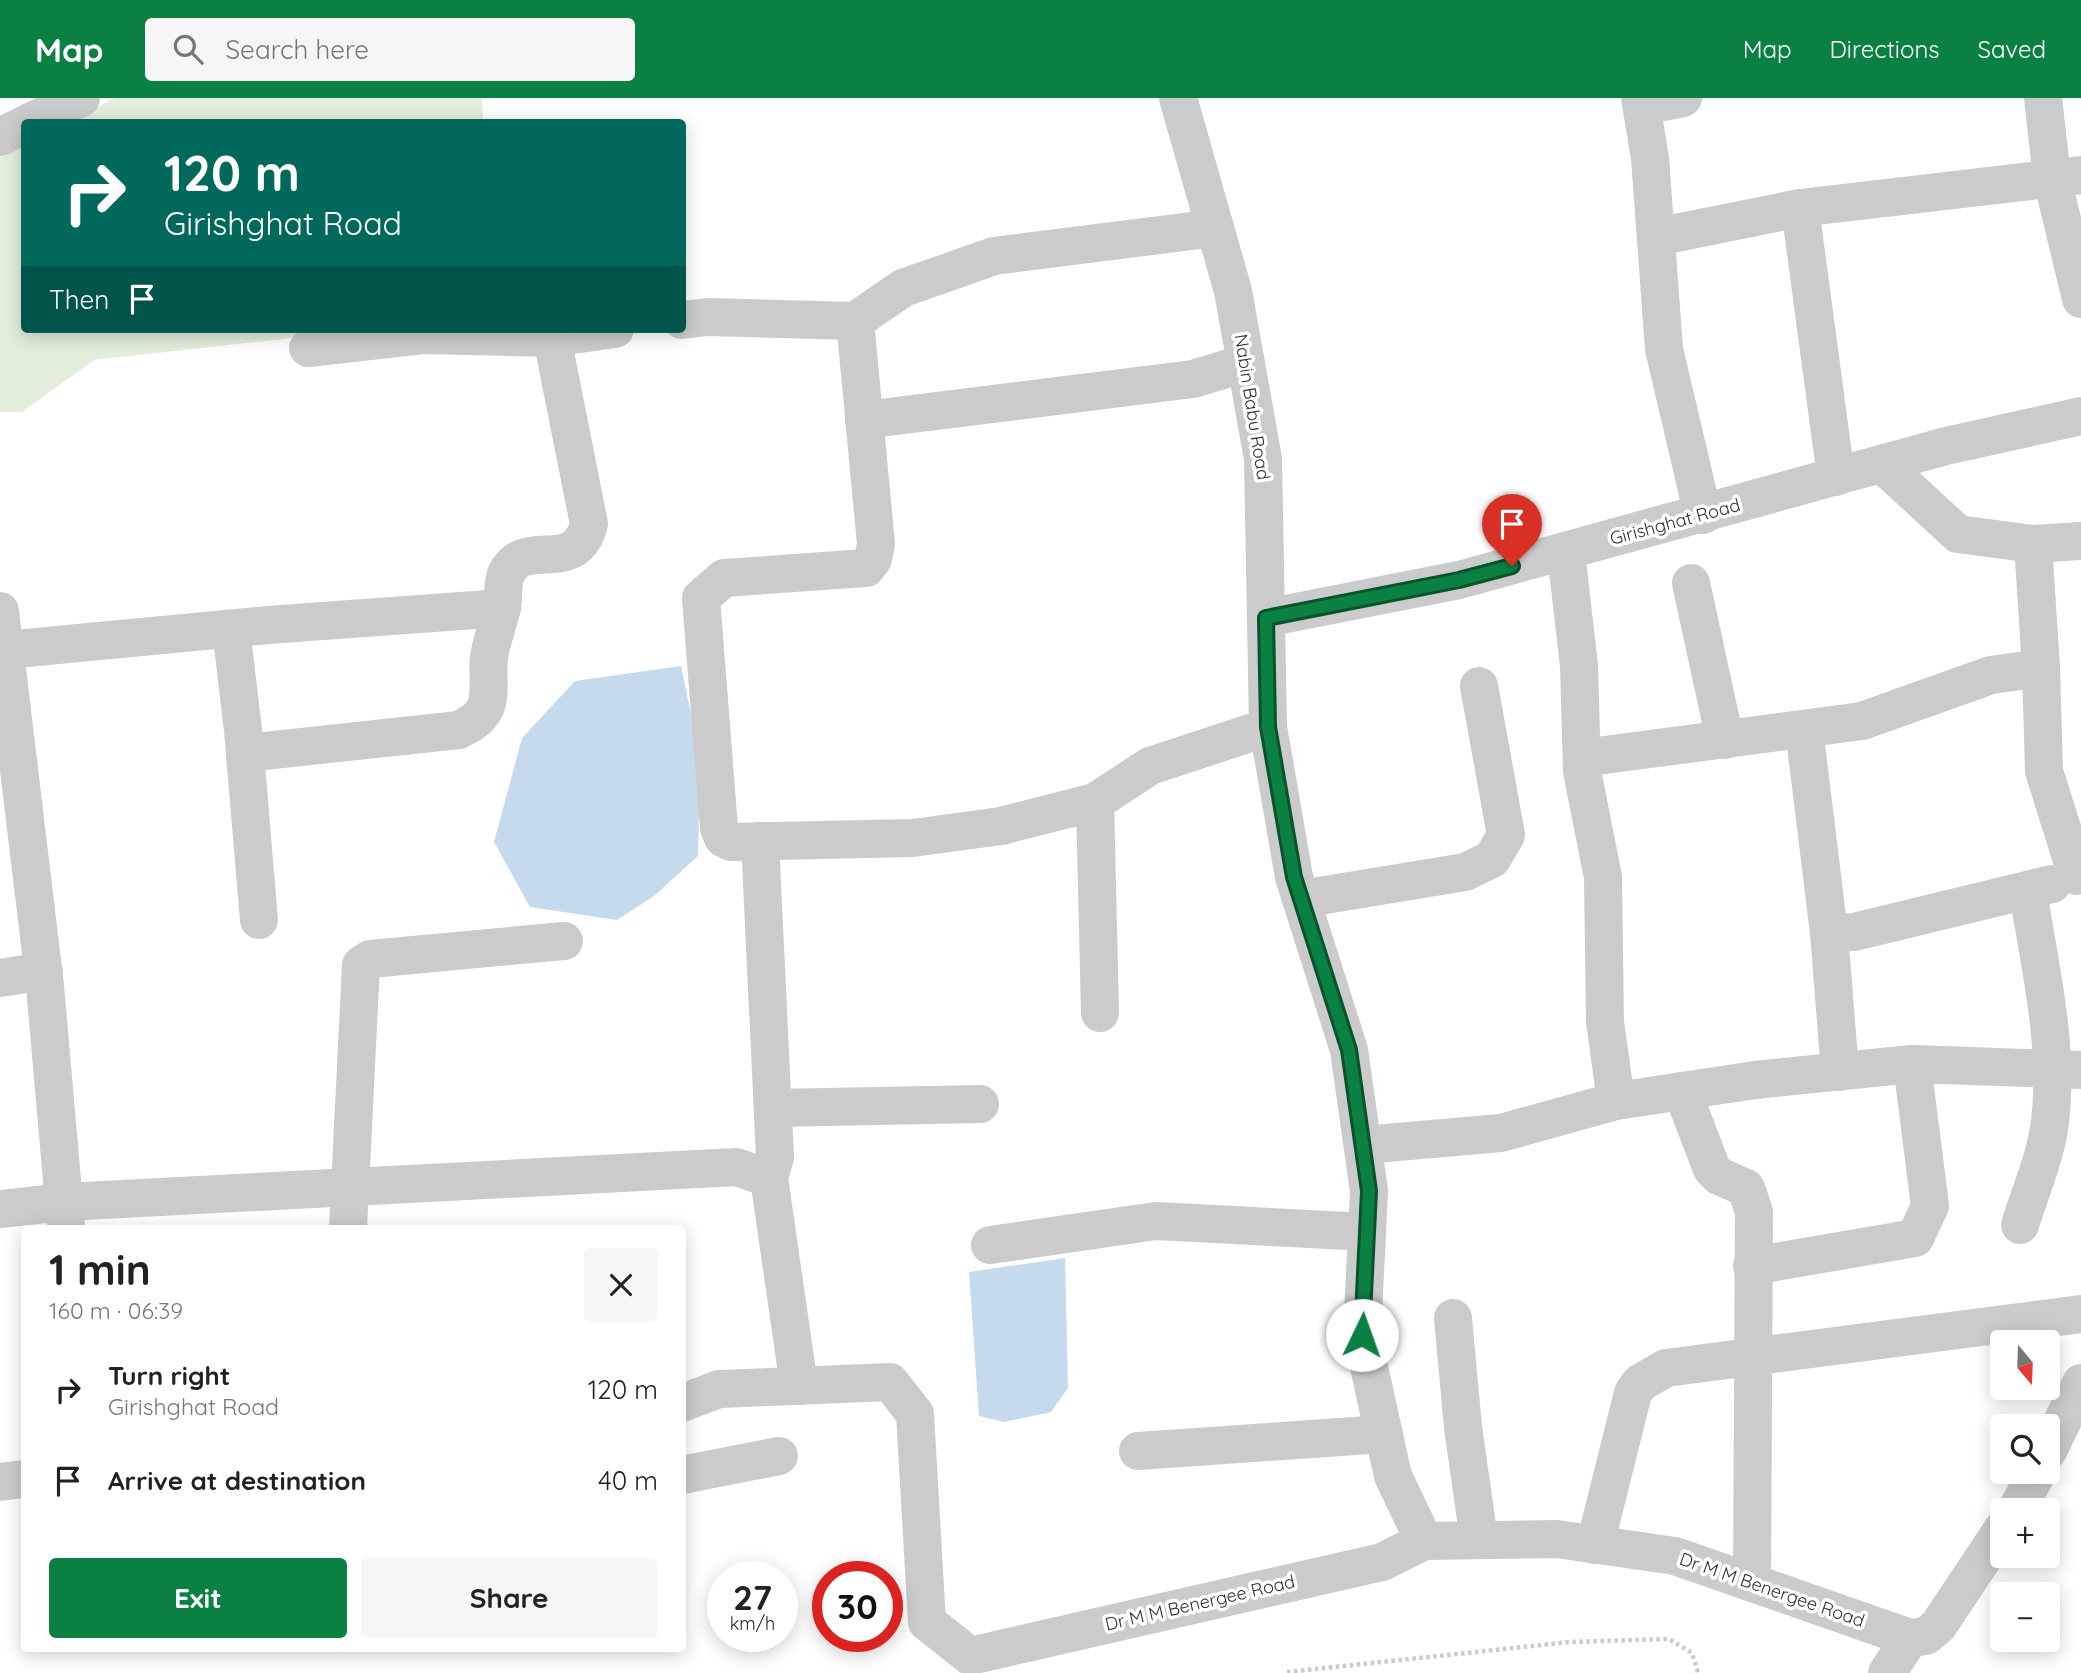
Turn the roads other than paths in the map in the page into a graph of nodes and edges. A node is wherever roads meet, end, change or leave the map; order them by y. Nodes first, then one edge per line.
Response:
1 (81, 98) edge
2 (1178, 98) edge
3 (1684, 98) edge
4 (2043, 98) edge
5 (1641, 102) edge
6 (30, 116) edge
7 (21, 122) edge
8 (0, 137) edge
9 (2067, 176) edge
10 (1800, 208) junction
11 (1215, 228) junction
12 (1656, 237) junction
13 (2081, 299) edge
14 (686, 320) edge
15 (855, 321) junction
16 (583, 333) edge
17 (552, 338) junction
18 (308, 348) dead end
19 (1246, 363) junction
20 (2081, 416) edge
21 (864, 420) junction
22 (1882, 464) junction
23 (1836, 477) junction
24 (1703, 515) junction
25 (2081, 541) edge
26 (2033, 544) junction
27 (1566, 552) junction
28 (1691, 583) dead end
29 (502, 608) junction
30 (0, 611) edge
31 (1266, 618) junction
32 (231, 629) junction
33 (4, 664) edge
34 (2041, 668) junction
35 (1479, 686) dead end
36 (1268, 727) junction
37 (1804, 729) junction
38 (1725, 740) junction
39 (245, 753) junction
40 (1582, 758) junction
41 (1095, 802) junction
42 (760, 841) junction
43 (2079, 876) edge
44 (2028, 892) junction
45 (1301, 899) junction
46 (258, 920) dead end
47 (1829, 933) junction
48 (564, 941) dead end
49 (44, 971) junction
50 (0, 978) edge
51 (1100, 1013) dead end
52 (1912, 1064) junction
53 (2066, 1069) edge
54 (1840, 1072) junction
55 (1682, 1091) junction
56 (1616, 1101) junction
57 (979, 1104) dead end
58 (774, 1108) junction
59 (1363, 1145) junction
60 (769, 1178) junction
61 (348, 1187) junction
62 (0, 1209) edge
63 (65, 1215) edge
64 (348, 1225) edge
65 (2020, 1225) dead end
66 (1367, 1232) junction
67 (990, 1245) dead end
68 (1752, 1266) junction
69 (2081, 1314) edge
70 (1453, 1318) dead end
71 (1752, 1357) junction
72 (2081, 1384) edge
73 (799, 1386) junction
74 (686, 1401) edge
75 (2060, 1427) edge
76 (1384, 1434) junction
77 (1138, 1451) dead end
78 (779, 1456) dead end
79 (686, 1474) edge
80 (21, 1479) edge
81 (0, 1482) edge
82 (1479, 1540) junction
83 (1423, 1541) junction
84 (1595, 1545) junction
85 (1990, 1548) edge
86 (1752, 1583) junction
87 (1918, 1637) junction
88 (1887, 1673) edge

1 - 6 street
2 - 11 street, Nabin Babu Road
3 - 5 street
4 - 9 street
5 - 12 street
7 - 8 street
9 - 10 street
9 - 13 street
10 - 12 street
10 - 23 street
11 - 15 street
11 - 19 street, Nabin Babu Road
12 - 24 street
14 - 15 street
15 - 21 street
16 - 17 street
17 - 18 street
17 - 29 street
19 - 21 street
19 - 31 street, Nabin Babu Road
20 - 22 street, Girishghat Road
21 - 42 street
22 - 23 street, Girishghat Road
22 - 26 street
23 - 24 street, Girishghat Road
24 - 27 street, Girishghat Road
25 - 26 street
26 - 34 street
27 - 31 street, Girishghat Road
27 - 40 street
28 - 38 street
29 - 32 street
29 - 39 street
30 - 33 street
31 - 36 street, Nabin Babu Road
32 - 33 street
32 - 39 street
33 - 49 street
34 - 37 street
34 - 43 street
35 - 45 street
36 - 41 street
36 - 45 street, Nabin Babu Road
37 - 38 street
37 - 47 street
38 - 40 street
39 - 46 street
40 - 56 street
41 - 42 street
41 - 51 street
42 - 58 street
43 - 44 street
44 - 47 street
44 - 53 street
45 - 59 street, Nabin Babu Road
47 - 54 street
48 - 61 street
49 - 50 street
49 - 63 street
52 - 53 street
52 - 54 street
52 - 68 street
53 - 65 street
54 - 55 street
55 - 56 street
55 - 68 street
56 - 59 street
57 - 58 street
58 - 60 street
59 - 66 street, Nabin Babu Road
60 - 61 street
60 - 73 street
61 - 63 street
61 - 64 street
62 - 63 street
66 - 67 street
66 - 76 street, Nabin Babu Road
68 - 71 street
69 - 71 street
70 - 82 street
71 - 84 street
71 - 86 street
72 - 75 street
73 - 74 street, Dr M M Benergee Road
73 - 83 street, Dr M M Benergee Road
76 - 77 street
76 - 83 street, Nabin Babu Road
78 - 79 street
80 - 81 street
82 - 83 street, Dr M M Benergee Road
82 - 84 street, Dr M M Benergee Road
84 - 86 street, Dr M M Benergee Road
85 - 87 street
86 - 87 street, Dr M M Benergee Road
87 - 88 street

